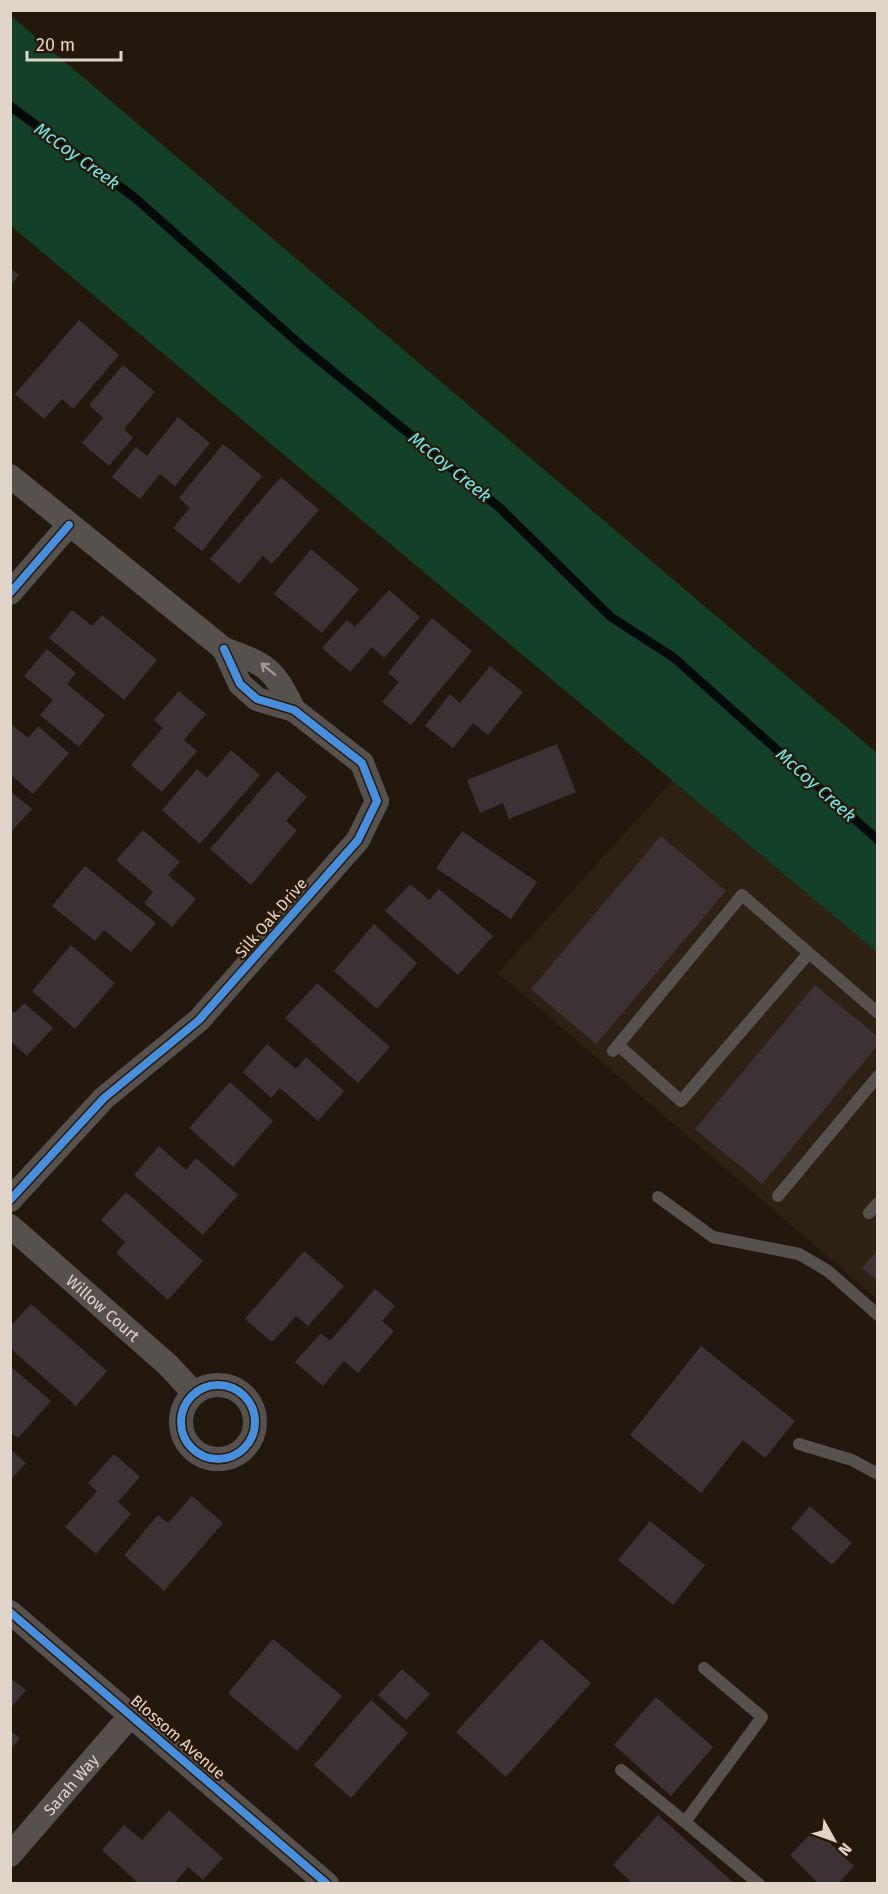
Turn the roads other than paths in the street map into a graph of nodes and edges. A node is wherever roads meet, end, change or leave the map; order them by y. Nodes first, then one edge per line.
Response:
1 (10, 476) edge
2 (69, 525) junction
3 (10, 593) edge
4 (809, 953) junction
5 (878, 1013) edge
6 (878, 1076) edge
7 (778, 1196) dead end
8 (658, 1197) dead end
9 (10, 1200) edge
10 (878, 1203) edge
11 (869, 1213) dead end
12 (10, 1226) edge
13 (878, 1315) edge
14 (194, 1393) dead end
15 (799, 1444) dead end
16 (878, 1474) edge
17 (10, 1612) edge
18 (704, 1668) dead end
19 (131, 1715) junction
20 (621, 1770) dead end
21 (685, 1822) junction
22 (10, 1855) edge
23 (327, 1884) edge
24 (759, 1884) edge

1 - 2 street, Silk Oak Drive
2 - 3 street
2 - 9 street, Silk Oak Drive
4 - 4 lane
4 - 5 lane
6 - 7 lane
8 - 13 lane
10 - 11 lane
12 - 14 street, Willow Court
15 - 16 lane
17 - 19 street, Blossom Avenue
18 - 21 lane
19 - 22 street, Sarah Way
19 - 23 street, Blossom Avenue
20 - 21 lane
21 - 24 lane

